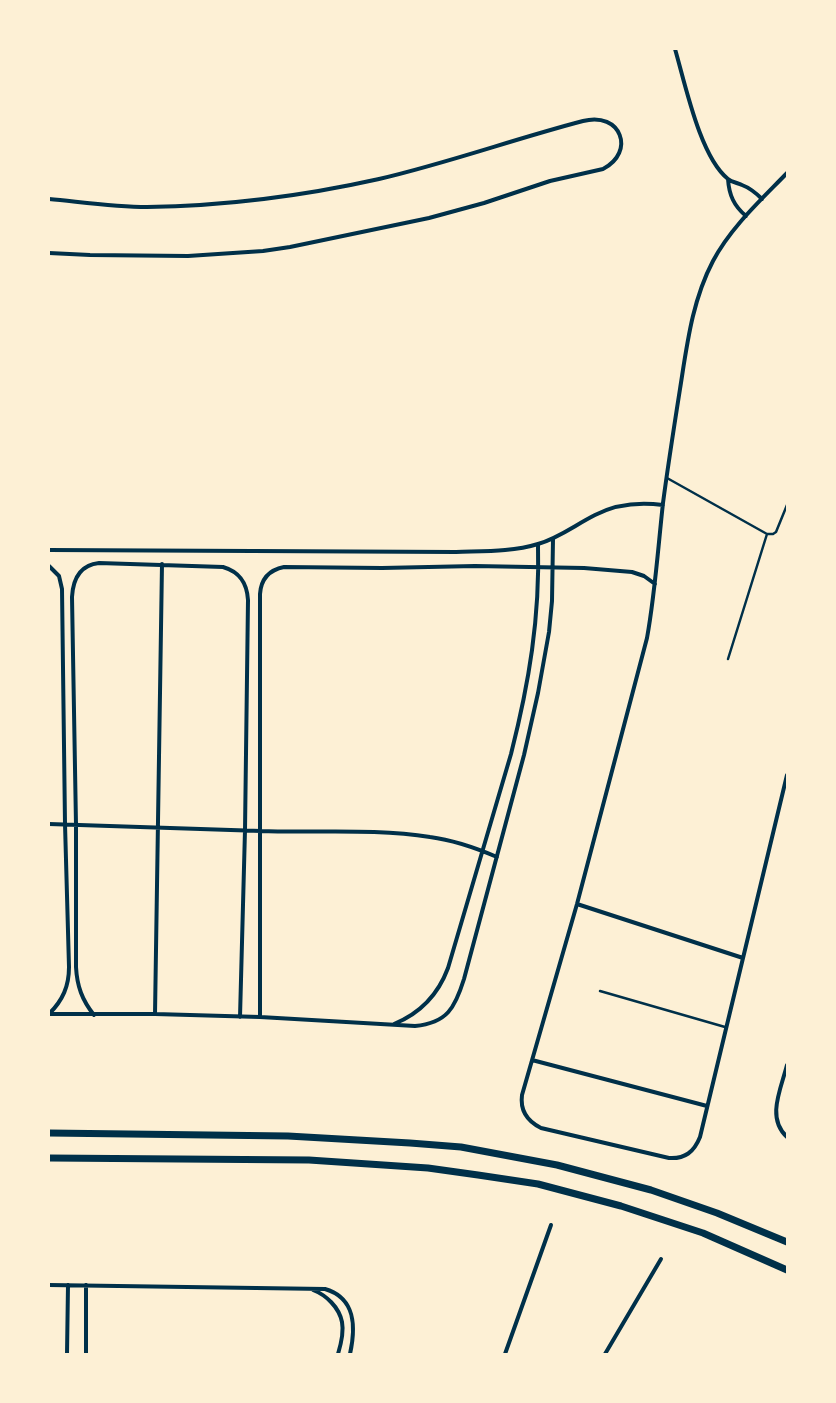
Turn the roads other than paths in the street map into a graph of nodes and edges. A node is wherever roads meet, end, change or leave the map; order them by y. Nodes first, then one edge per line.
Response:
1 (675, 49) edge
2 (787, 173) edge
3 (728, 180) junction
4 (49, 199) edge
5 (762, 199) junction
6 (746, 216) junction
7 (49, 253) edge
8 (666, 478) junction
9 (663, 505) junction
10 (787, 505) edge
11 (767, 534) junction
12 (553, 539) junction
13 (538, 544) junction
14 (49, 550) edge
15 (162, 564) junction
16 (49, 566) edge
17 (538, 567) junction
18 (552, 567) junction
19 (655, 584) junction
20 (728, 659) dead end
21 (787, 775) edge
22 (49, 824) edge
23 (65, 824) junction
24 (76, 825) junction
25 (159, 827) junction
26 (245, 830) junction
27 (261, 831) junction
28 (482, 850) junction
29 (497, 857) junction
30 (577, 904) junction
31 (743, 958) junction
32 (600, 991) dead end
33 (49, 1014) edge
34 (155, 1014) junction
35 (94, 1015) junction
36 (240, 1017) junction
37 (260, 1017) junction
38 (393, 1024) junction
39 (726, 1027) junction
40 (532, 1060) junction
41 (787, 1065) edge
42 (707, 1106) junction
43 (49, 1133) edge
44 (787, 1137) edge
45 (49, 1158) edge
46 (551, 1225) dead end
47 (787, 1242) edge
48 (661, 1259) dead end
49 (787, 1270) edge
50 (49, 1285) edge
51 (68, 1285) junction
52 (86, 1285) junction
53 (309, 1288) junction
54 (67, 1354) edge
55 (86, 1354) edge
56 (338, 1354) edge
57 (350, 1354) edge
58 (505, 1354) edge
59 (605, 1354) edge

1 - 3 street
2 - 5 street
3 - 5 street
3 - 6 street
4 - 7 street
5 - 6 street
6 - 8 street
8 - 9 street
8 - 11 lane
9 - 12 street
9 - 19 street
10 - 11 lane
11 - 20 lane
12 - 13 street
12 - 18 street
13 - 14 street
13 - 17 street
15 - 24 street
15 - 25 street
15 - 26 street
16 - 23 street
17 - 18 street
17 - 27 street
17 - 28 street
18 - 19 street
18 - 29 street
19 - 30 street
21 - 31 street
22 - 23 street
23 - 24 street
23 - 33 street
24 - 25 street
24 - 35 street
25 - 26 street
25 - 34 street
26 - 27 street
26 - 36 street
27 - 28 street
27 - 37 street
28 - 29 street
28 - 38 street
29 - 38 street
30 - 31 street
30 - 40 street
31 - 39 street
32 - 39 lane
33 - 35 street
34 - 35 street
34 - 36 street
36 - 37 street
37 - 38 street
39 - 42 street
40 - 42 street
40 - 42 street
41 - 44 street
43 - 47 street
45 - 49 street
46 - 58 street
48 - 59 street
50 - 51 street
51 - 52 street
51 - 54 street
52 - 53 street
52 - 55 street
53 - 56 street
53 - 57 street

